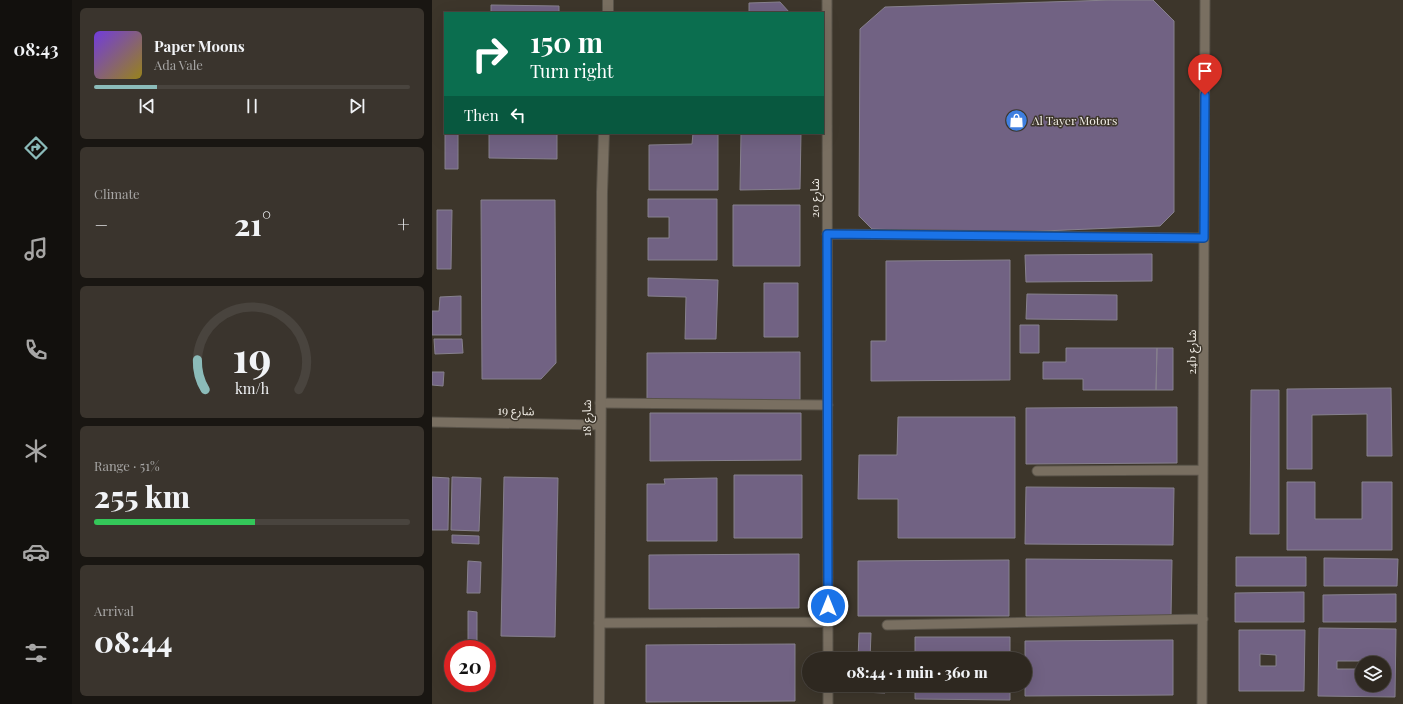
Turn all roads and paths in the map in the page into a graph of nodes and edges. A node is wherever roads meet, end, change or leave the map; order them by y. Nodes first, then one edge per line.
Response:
1 (608, 0) edge
2 (827, 0) edge
3 (1205, 0) edge
4 (608, 12) edge
5 (604, 134) edge
6 (827, 234) junction
7 (1204, 238) junction
8 (600, 403) junction
9 (828, 405) junction
10 (432, 422) edge
11 (600, 425) junction
12 (1203, 470) junction
13 (1037, 471) dead end
14 (1203, 619) junction
15 (828, 622) junction
16 (600, 623) junction
17 (887, 625) dead end
18 (828, 652) edge
19 (828, 692) edge
20 (599, 704) edge
21 (828, 704) edge
22 (1202, 704) edge

1 - 4 street
2 - 6 lane, شارع 20
3 - 7 lane, 24b شارع
5 - 8 street, شارع 18
6 - 7 lane
6 - 9 lane, شارع 20
7 - 12 lane, 24b شارع
8 - 9 lane
8 - 11 street, شارع 18
9 - 15 lane, شارع 20
10 - 11 lane, شارع 19
11 - 16 street, شارع 18
12 - 13 lane
12 - 14 lane, 24b شارع
14 - 17 lane
14 - 22 lane, 24b شارع
15 - 16 lane
15 - 18 lane, شارع 20
16 - 20 street, شارع 18
19 - 21 lane

